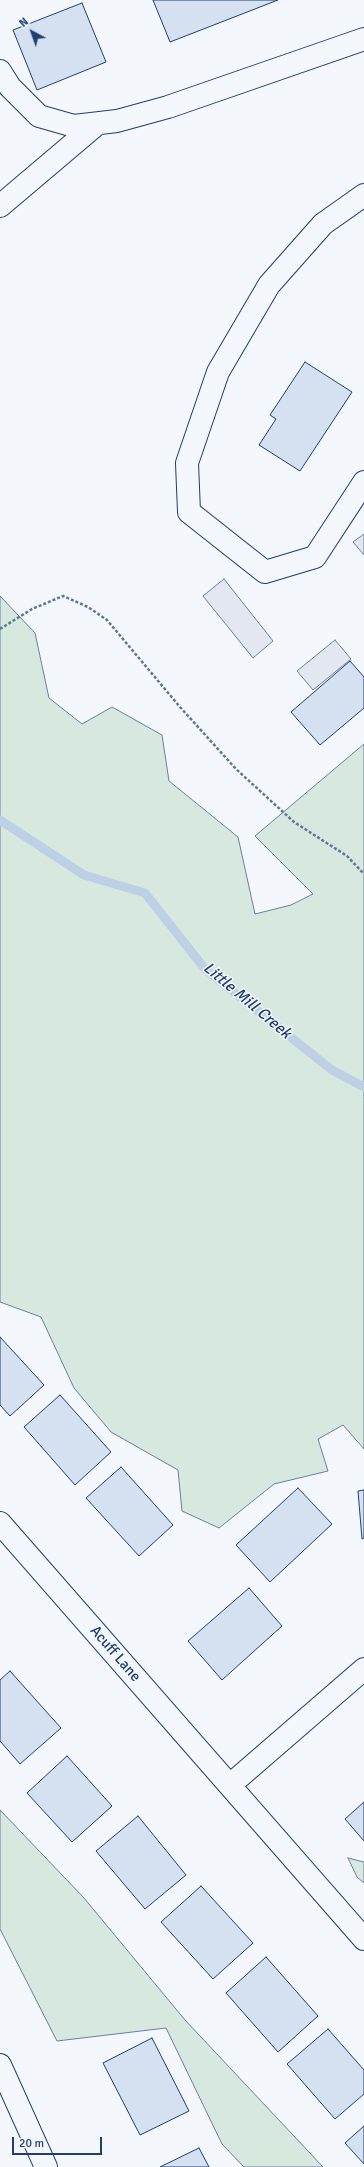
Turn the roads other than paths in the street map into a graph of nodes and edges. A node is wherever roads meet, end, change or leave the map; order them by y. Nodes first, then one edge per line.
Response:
1 (364, 39) edge
2 (0, 71) edge
3 (98, 123) junction
4 (364, 195) edge
5 (0, 206) edge
6 (364, 482) edge
7 (0, 1523) edge
8 (364, 1669) edge
9 (230, 1785) junction
10 (364, 1939) edge
11 (0, 2065) edge
12 (46, 2167) edge

1 - 3 street
2 - 3 street
3 - 5 street
4 - 6 street
7 - 9 street, Acuff Lane
8 - 9 street
9 - 10 street, Acuff Lane
11 - 12 street

